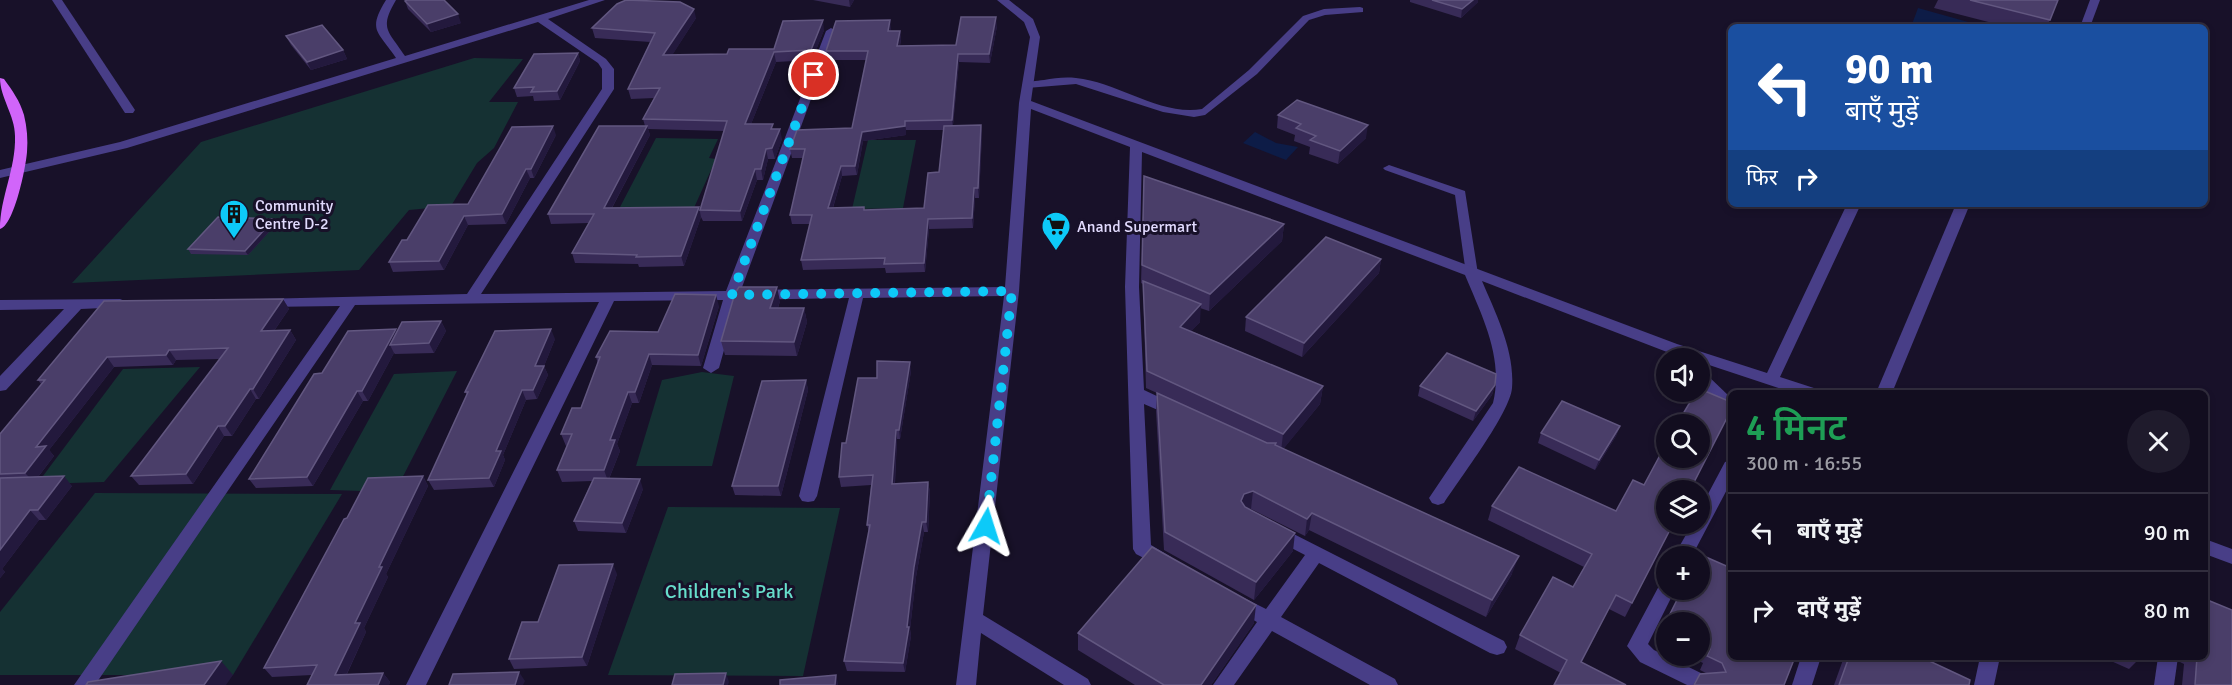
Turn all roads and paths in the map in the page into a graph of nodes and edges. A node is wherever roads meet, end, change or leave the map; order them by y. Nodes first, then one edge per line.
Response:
1 (57, 0) edge
2 (391, 0) edge
3 (600, 0) edge
4 (1002, 0) edge
5 (2095, 0) edge
6 (1360, 10) dead end
7 (541, 19) junction
8 (2086, 24) edge
9 (831, 31) edge
10 (402, 59) junction
11 (0, 81) edge
12 (1027, 85) junction
13 (1025, 103) junction
14 (129, 110) dead end
15 (1136, 144) junction
16 (1389, 168) dead end
17 (18, 171) junction
18 (0, 174) edge
19 (1853, 207) edge
20 (1962, 207) edge
21 (0, 225) edge
22 (1472, 274) junction
23 (1132, 288) junction
24 (1012, 291) junction
25 (857, 293) junction
26 (732, 295) junction
27 (1152, 295) edge
28 (609, 297) junction
29 (471, 299) junction
30 (351, 300) junction
31 (244, 302) edge
32 (136, 303) edge
33 (77, 304) junction
34 (0, 306) edge
35 (1664, 348) edge
36 (1710, 362) edge
37 (711, 368) dead end
38 (1771, 380) junction
39 (0, 386) edge
40 (1710, 387) edge
41 (1802, 390) edge
42 (1885, 390) edge
43 (1136, 393) junction
44 (1728, 405) edge
45 (1188, 417) edge
46 (1728, 472) edge
47 (808, 496) dead end
48 (1438, 498) dead end
49 (1259, 523) edge
50 (1688, 546) edge
51 (2208, 547) edge
52 (1316, 553) junction
53 (2232, 557) edge
54 (1181, 571) edge
55 (1220, 593) edge
56 (1660, 600) edge
57 (976, 620) junction
58 (1269, 620) junction
59 (1497, 647) dead end
60 (1810, 660) edge
61 (1989, 660) edge
62 (2168, 660) edge
63 (84, 685) edge
64 (416, 685) edge
65 (966, 685) edge
66 (1081, 685) edge
67 (1223, 685) edge
68 (1388, 685) edge
69 (1706, 685) edge
70 (1802, 685) edge
71 (1984, 685) edge
72 (2164, 685) edge

1 - 14 street
2 - 10 street
3 - 7 street
4 - 12 street
5 - 8 street
6 - 12 lane
7 - 10 street
7 - 29 street
9 - 26 street
10 - 17 street
11 - 17 main road
12 - 13 street
13 - 15 street
13 - 24 street
15 - 22 street
15 - 23 street
16 - 22 lane
17 - 18 street
17 - 21 main road
19 - 38 street
20 - 42 street
22 - 35 street
22 - 48 street
23 - 27 street
23 - 43 street
24 - 25 street
24 - 57 street
25 - 26 street
25 - 47 street
26 - 28 street
26 - 37 street
28 - 29 street
28 - 64 street
29 - 30 street
30 - 31 street
30 - 63 street
32 - 33 street
33 - 34 street
33 - 39 street
36 - 38 street
38 - 41 street
40 - 44 street
43 - 45 street
43 - 54 street
46 - 50 street
49 - 52 street
51 - 53 street
52 - 58 street
52 - 59 street
55 - 58 street
56 - 69 street
57 - 65 street
57 - 66 street
58 - 67 street
58 - 68 street
60 - 70 street
61 - 71 street
62 - 72 street

